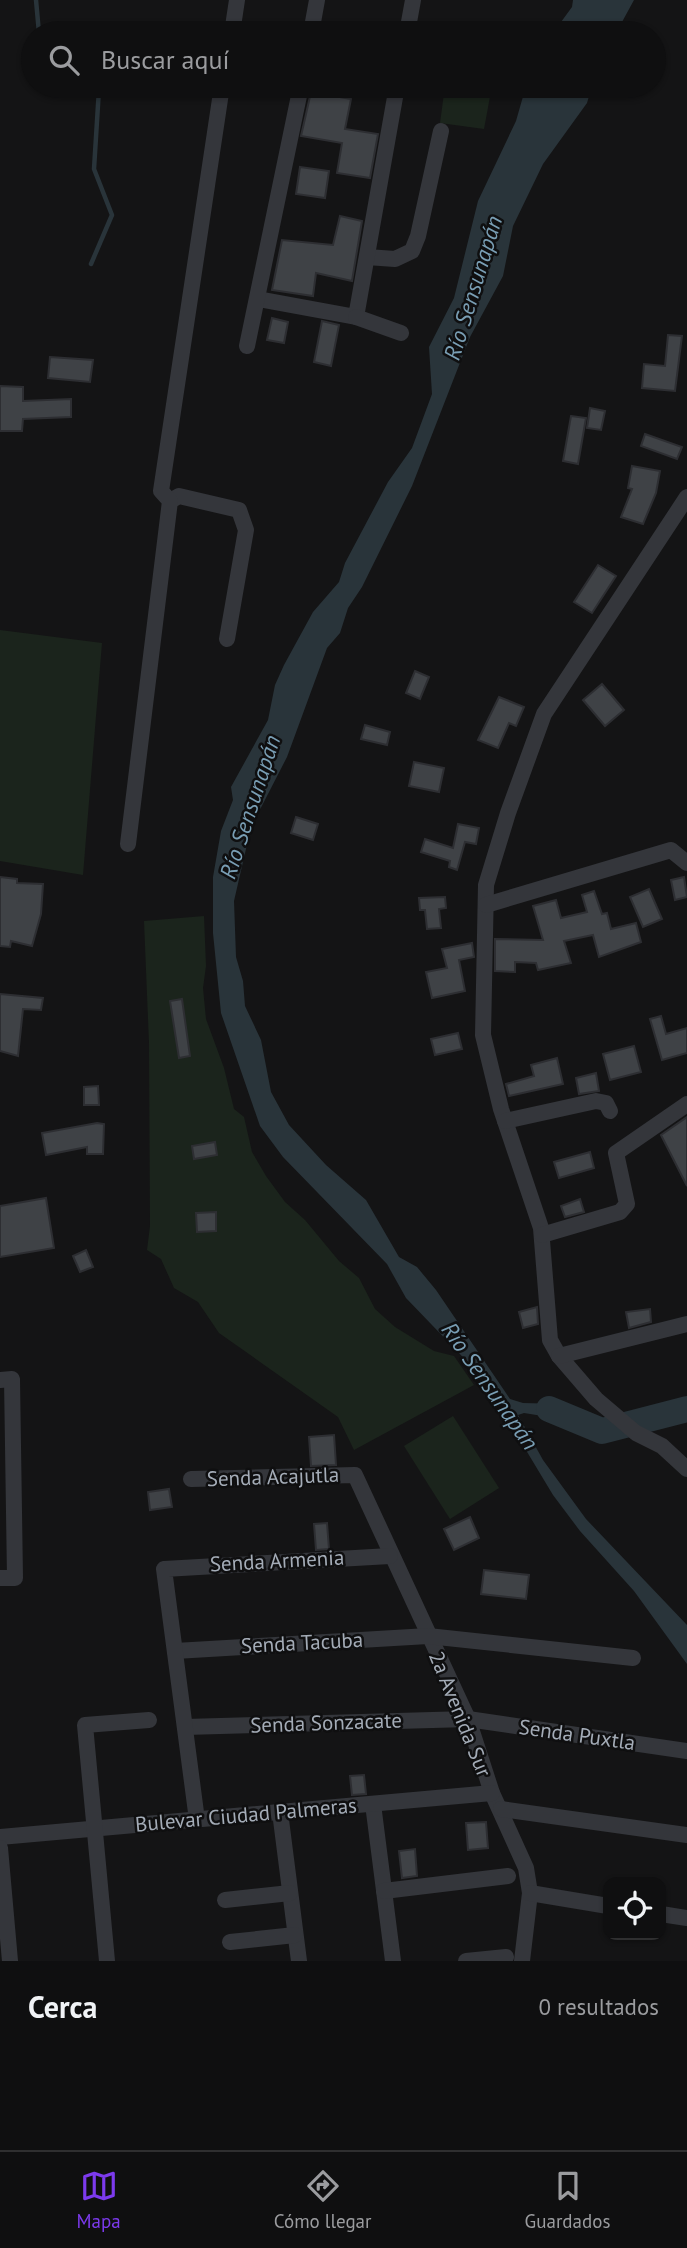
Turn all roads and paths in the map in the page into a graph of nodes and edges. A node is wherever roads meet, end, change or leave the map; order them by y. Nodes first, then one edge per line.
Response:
1 (237, 0) edge
2 (317, 0) edge
3 (412, 0) edge
4 (234, 21) edge
5 (313, 21) edge
6 (409, 21) edge
7 (220, 98) edge
8 (299, 98) edge
9 (395, 98) edge
10 (441, 131) dead end
11 (367, 257) junction
12 (258, 299) junction
13 (356, 317) junction
14 (401, 334) dead end
15 (247, 346) dead end
16 (687, 497) edge
17 (170, 501) junction
18 (227, 639) dead end
19 (128, 844) dead end
20 (687, 863) edge
21 (486, 905) junction
22 (687, 1104) edge
23 (610, 1111) dead end
24 (505, 1121) junction
25 (542, 1235) junction
26 (687, 1324) edge
27 (559, 1356) junction
28 (6, 1380) edge
29 (687, 1469) edge
30 (355, 1475) joint
31 (191, 1479) dead end
32 (390, 1556) junction
33 (8, 1578) edge
34 (428, 1636) junction
35 (175, 1651) junction
36 (632, 1658) dead end
37 (149, 1720) dead end
38 (468, 1720) junction
39 (185, 1727) junction
40 (687, 1751) edge
41 (492, 1793) junction
42 (373, 1804) junction
43 (501, 1809) junction
44 (280, 1812) junction
45 (197, 1820) junction
46 (93, 1829) junction
47 (687, 1835) edge
48 (0, 1837) edge
49 (0, 1848) edge
50 (506, 1876) dead end
51 (384, 1891) junction
52 (290, 1893) junction
53 (530, 1893) junction
54 (225, 1900) dead end
55 (603, 1905) edge
56 (666, 1915) edge
57 (687, 1918) edge
58 (295, 1935) junction
59 (229, 1942) dead end
60 (510, 1956) edge
61 (10, 1961) edge
62 (107, 1961) edge
63 (299, 1961) edge
64 (393, 1961) edge
65 (466, 1961) edge

1 - 4 street
2 - 5 street
3 - 6 street
7 - 17 street
8 - 12 street
9 - 11 street
10 - 11 street
11 - 13 street
12 - 13 street
12 - 15 street
13 - 14 street
16 - 21 street
17 - 18 street
17 - 19 street
20 - 21 street
21 - 24 street
22 - 25 street
23 - 24 street
24 - 25 street
25 - 27 street
26 - 27 street
27 - 29 street
28 - 33 street
30 - 31 street, Senda Acajutla
30 - 32 street, 2a Avenida Sur
32 - 34 street, 2a Avenida Sur
32 - 35 street, Senda Armenia
34 - 35 street, Senda Tacuba
34 - 36 street, Senda Tacuba
34 - 38 street, 2a Avenida Sur
35 - 39 street
37 - 46 street
38 - 39 street, Senda Sonzacate
38 - 40 street, Senda Puxtla
38 - 41 street, 2a Avenida Sur
39 - 45 street
41 - 42 street, Bulevar Ciudad Palmeras
41 - 43 street, 2a Avenida Sur
42 - 44 street, Bulevar Ciudad Palmeras
42 - 51 street
43 - 47 street
43 - 53 street, 2a Avenida Sur
44 - 45 street, Bulevar Ciudad Palmeras
44 - 52 street
45 - 46 street, Bulevar Ciudad Palmeras
46 - 48 street, Bulevar Ciudad Palmeras
46 - 62 street
49 - 61 street
50 - 51 street
51 - 64 street
52 - 54 street
52 - 58 street
53 - 55 street
53 - 60 street, 2a Avenida Sur
56 - 57 street
58 - 59 street
58 - 63 street
60 - 65 street

